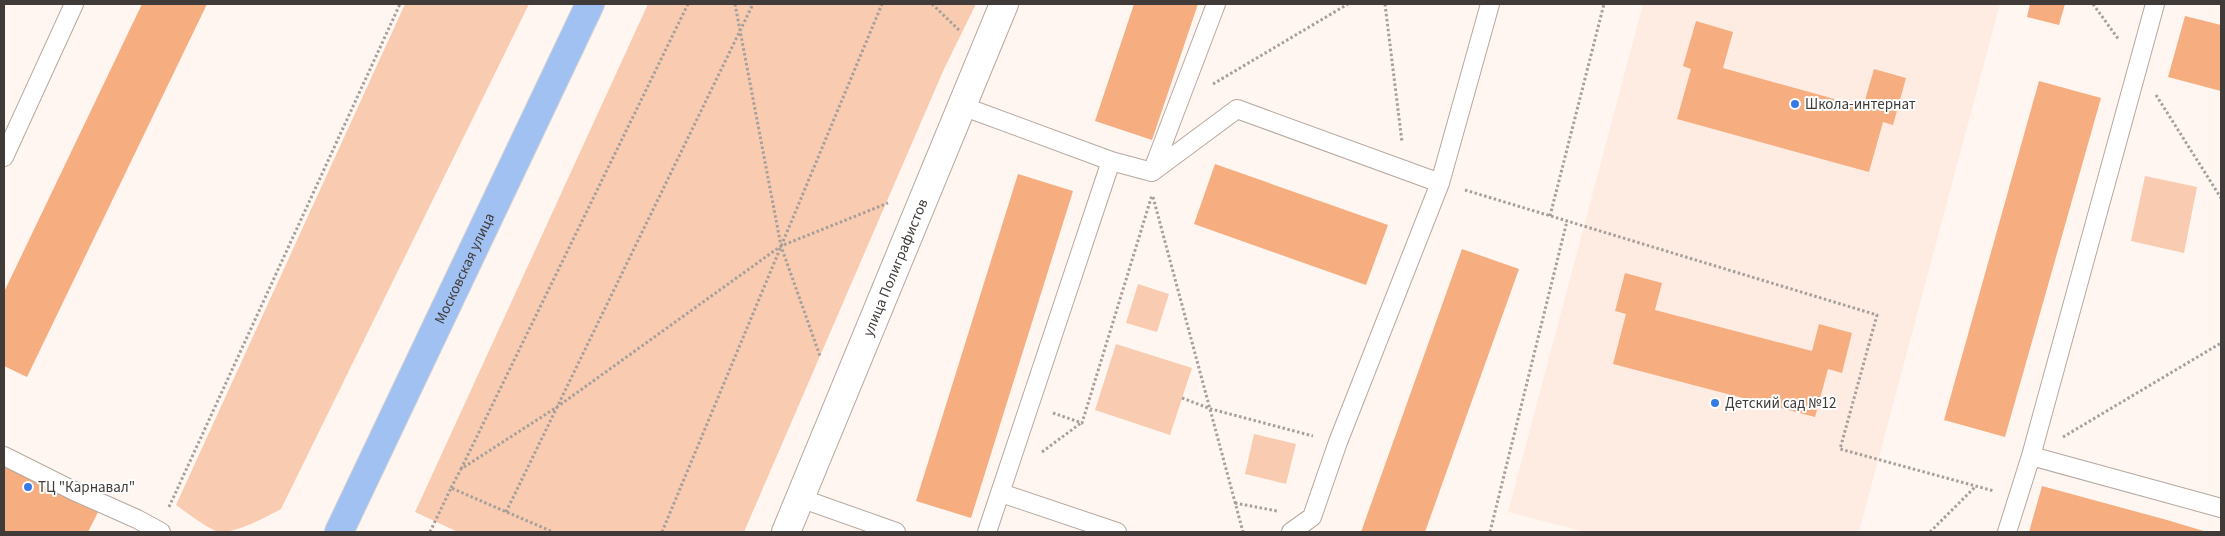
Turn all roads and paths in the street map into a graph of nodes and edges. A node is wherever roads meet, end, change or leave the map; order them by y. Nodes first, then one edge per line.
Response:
1 (74, 4) edge
2 (400, 4) edge
3 (590, 4) edge
4 (688, 4) edge
5 (735, 4) edge
6 (753, 4) edge
7 (882, 4) edge
8 (932, 4) edge
9 (1004, 4) edge
10 (1216, 4) edge
11 (1348, 4) edge
12 (1385, 4) edge
13 (1490, 4) edge
14 (1604, 4) edge
15 (2093, 4) edge
16 (2155, 4) edge
17 (741, 29) junction
18 (983, 54) junction
19 (2138, 66) junction
20 (1178, 105) junction
21 (962, 106) junction
22 (4, 157) edge
23 (1112, 161) junction
24 (1406, 170) junction
25 (1152, 172) junction
26 (1440, 183) junction
27 (929, 187) junction
28 (1152, 194) junction
29 (2221, 198) edge
30 (1550, 216) junction
31 (1567, 221) junction
32 (781, 246) junction
33 (2221, 343) edge
34 (820, 356) dead end
35 (1182, 398) dead end
36 (1031, 406) junction
37 (557, 407) junction
38 (1211, 409) junction
39 (1082, 423) junction
40 (1338, 442) junction
41 (4, 456) edge
42 (2031, 456) junction
43 (461, 469) junction
44 (1004, 485) junction
45 (1976, 486) junction
46 (451, 488) junction
47 (800, 498) junction
48 (2018, 498) junction
49 (1235, 503) junction
50 (2221, 508) edge
51 (506, 512) junction
52 (1312, 517) junction
53 (137, 519) junction
54 (161, 532) edge
55 (339, 532) edge
56 (430, 532) edge
57 (553, 532) edge
58 (662, 532) edge
59 (786, 532) edge
60 (896, 532) edge
61 (987, 532) edge
62 (1117, 532) edge
63 (1243, 532) edge
64 (1290, 532) edge
65 (1490, 532) edge
66 (1930, 532) edge
67 (2007, 532) edge

1 - 22 lane
2 - 53 path
3 - 55 main road, Московская улица
4 - 43 path
5 - 17 path
6 - 17 path
7 - 32 path
8 - 18 path
9 - 18 street, улица Полиграфистов
10 - 20 lane
11 - 20 path
12 - 24 path
13 - 26 lane
14 - 30 path
15 - 19 path
16 - 19 lane
17 - 32 path
17 - 37 path
18 - 21 street, улица Полиграфистов
19 - 29 path
19 - 42 lane
20 - 25 lane
21 - 23 lane
21 - 27 street, улица Полиграфистов
23 - 25 lane
23 - 36 lane
24 - 25 lane
24 - 26 lane
25 - 28 path
26 - 30 path
26 - 40 lane
27 - 32 path
27 - 47 street, улица Полиграфистов
28 - 38 path
28 - 39 path
30 - 31 path
31 - 45 path
31 - 65 path
32 - 34 path
32 - 37 path
32 - 58 path
33 - 42 path
35 - 38 path
36 - 39 path
36 - 44 lane
37 - 43 path
37 - 51 path
38 - 40 path
38 - 49 path
39 - 44 path
40 - 52 lane
41 - 53 lane
42 - 48 lane
42 - 50 lane
43 - 46 path
44 - 61 lane
44 - 62 lane
45 - 48 path
45 - 66 path
46 - 51 path
46 - 56 path
47 - 59 street, улица Полиграфистов
47 - 60 lane
48 - 67 lane
49 - 52 path
49 - 63 path
51 - 57 path
52 - 64 lane
53 - 54 lane

